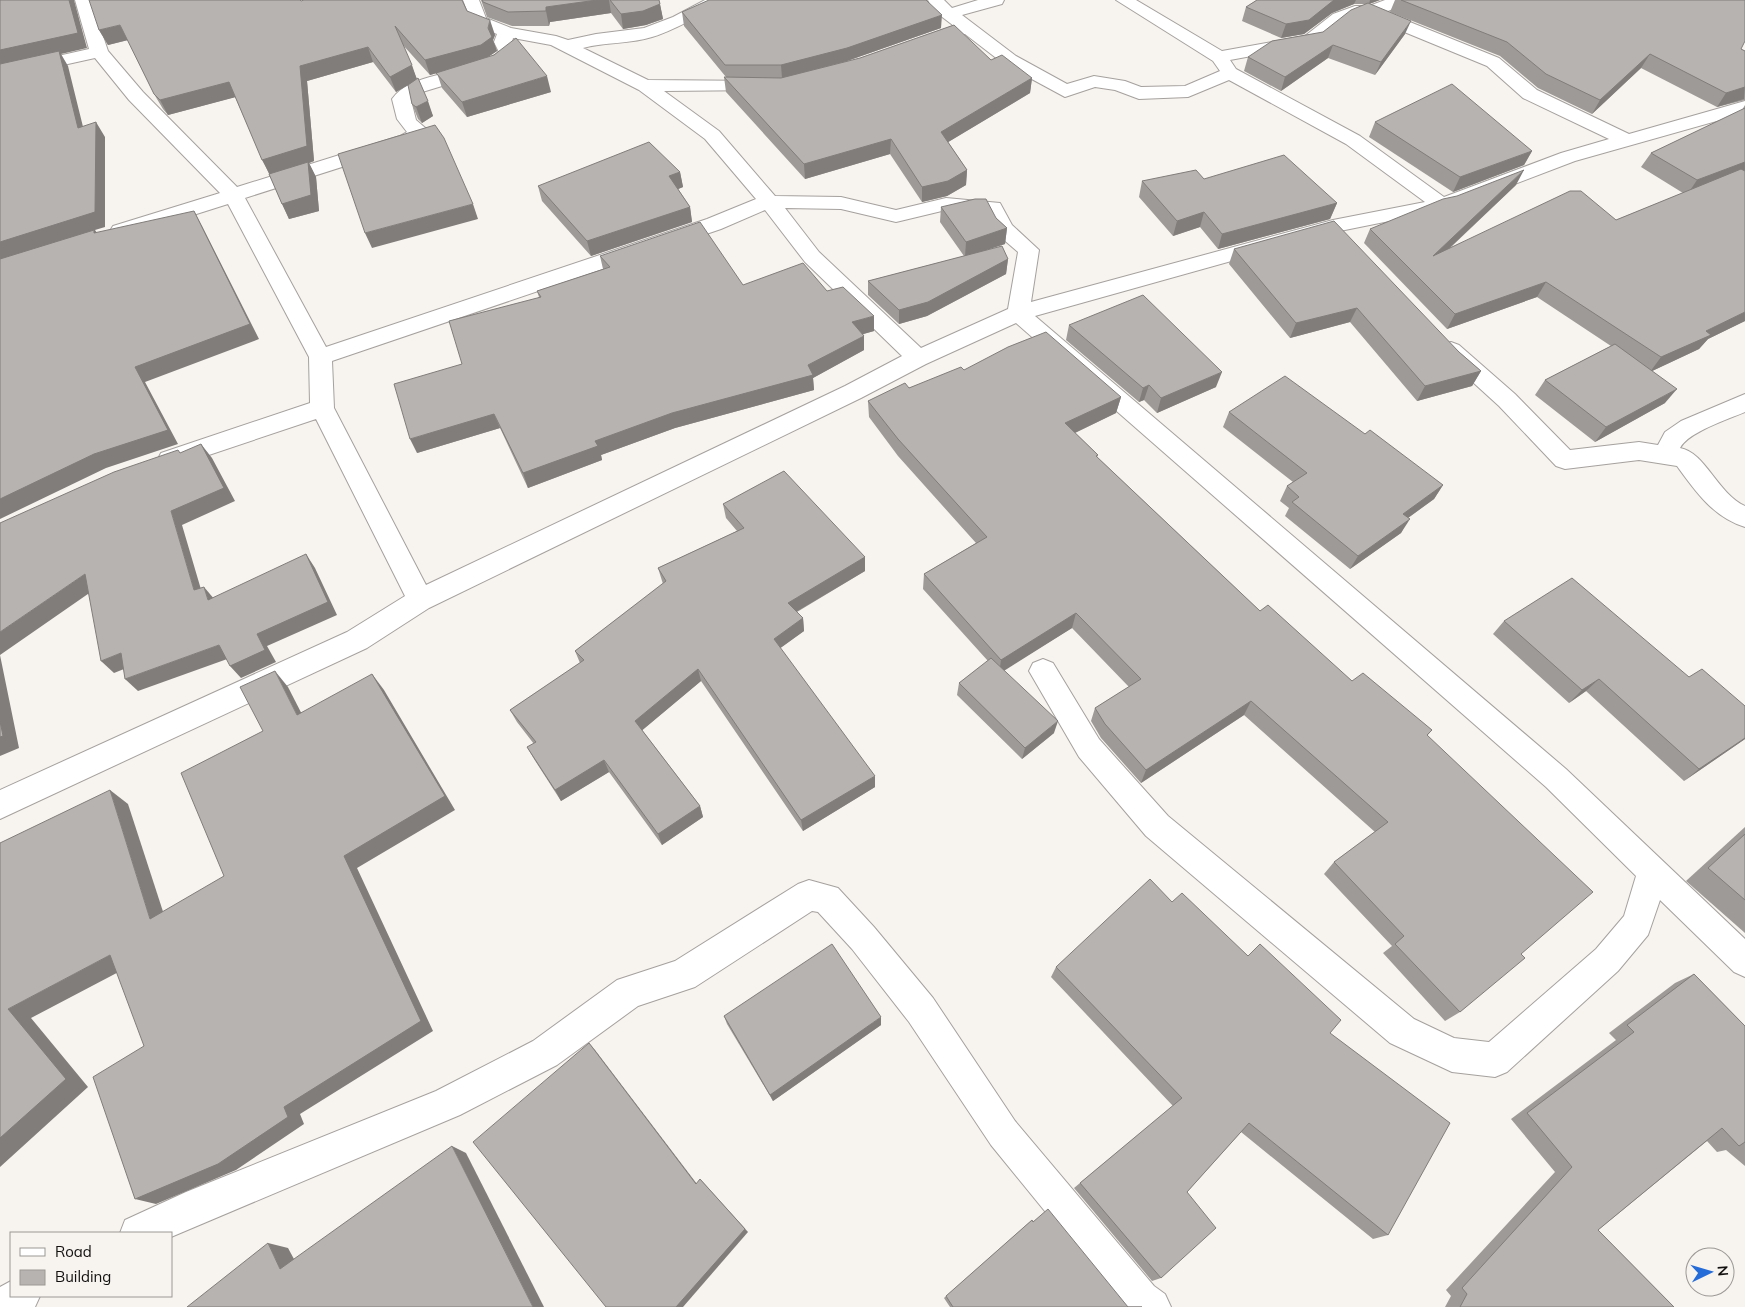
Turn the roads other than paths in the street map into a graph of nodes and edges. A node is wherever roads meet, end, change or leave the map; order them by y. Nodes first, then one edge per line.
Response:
1 (83, 0) edge
2 (471, 0) edge
3 (726, 0) edge
4 (936, 0) edge
5 (996, 0) edge
6 (1124, 0) edge
7 (1400, 0) edge
8 (1371, 11) junction
9 (949, 14) junction
10 (967, 28) junction
11 (508, 32) junction
12 (567, 46) junction
13 (912, 47) edge
14 (99, 52) junction
15 (1219, 57) junction
16 (1230, 73) junction
17 (0, 74) edge
18 (645, 86) junction
19 (782, 86) edge
20 (1745, 107) edge
21 (1626, 140) junction
22 (233, 195) junction
23 (767, 202) junction
24 (1442, 205) junction
25 (1333, 226) junction
26 (102, 236) edge
27 (1353, 247) edge
28 (1018, 313) junction
29 (1433, 331) edge
30 (320, 357) junction
31 (918, 358) junction
32 (1745, 402) edge
33 (322, 408) junction
34 (1665, 455) junction
35 (144, 468) edge
36 (1745, 517) edge
37 (420, 600) junction
38 (1043, 671) dead end
39 (0, 805) edge
40 (1652, 873) junction
41 (1745, 961) edge
42 (140, 1232) edge
43 (19, 1297) edge
44 (2, 1307) edge
45 (1152, 1307) edge

1 - 14 street
2 - 11 street
3 - 12 street
4 - 9 street
5 - 9 street
6 - 15 street
7 - 8 street
8 - 15 street
8 - 21 street
9 - 10 street
10 - 13 street
10 - 16 street
11 - 12 street
11 - 22 street
12 - 18 street
14 - 17 street
14 - 22 street
15 - 16 street
16 - 24 street
18 - 19 street
18 - 23 street
20 - 21 street
21 - 24 street
22 - 26 street
22 - 30 street
23 - 28 street
23 - 30 street
23 - 31 street
24 - 25 street
25 - 27 street
25 - 28 street
28 - 31 street
28 - 40 street
29 - 34 street
30 - 33 street
31 - 37 street
32 - 34 street
33 - 35 street
33 - 37 street
34 - 36 street
37 - 39 street
38 - 40 street
40 - 41 street
42 - 45 street
43 - 44 street

